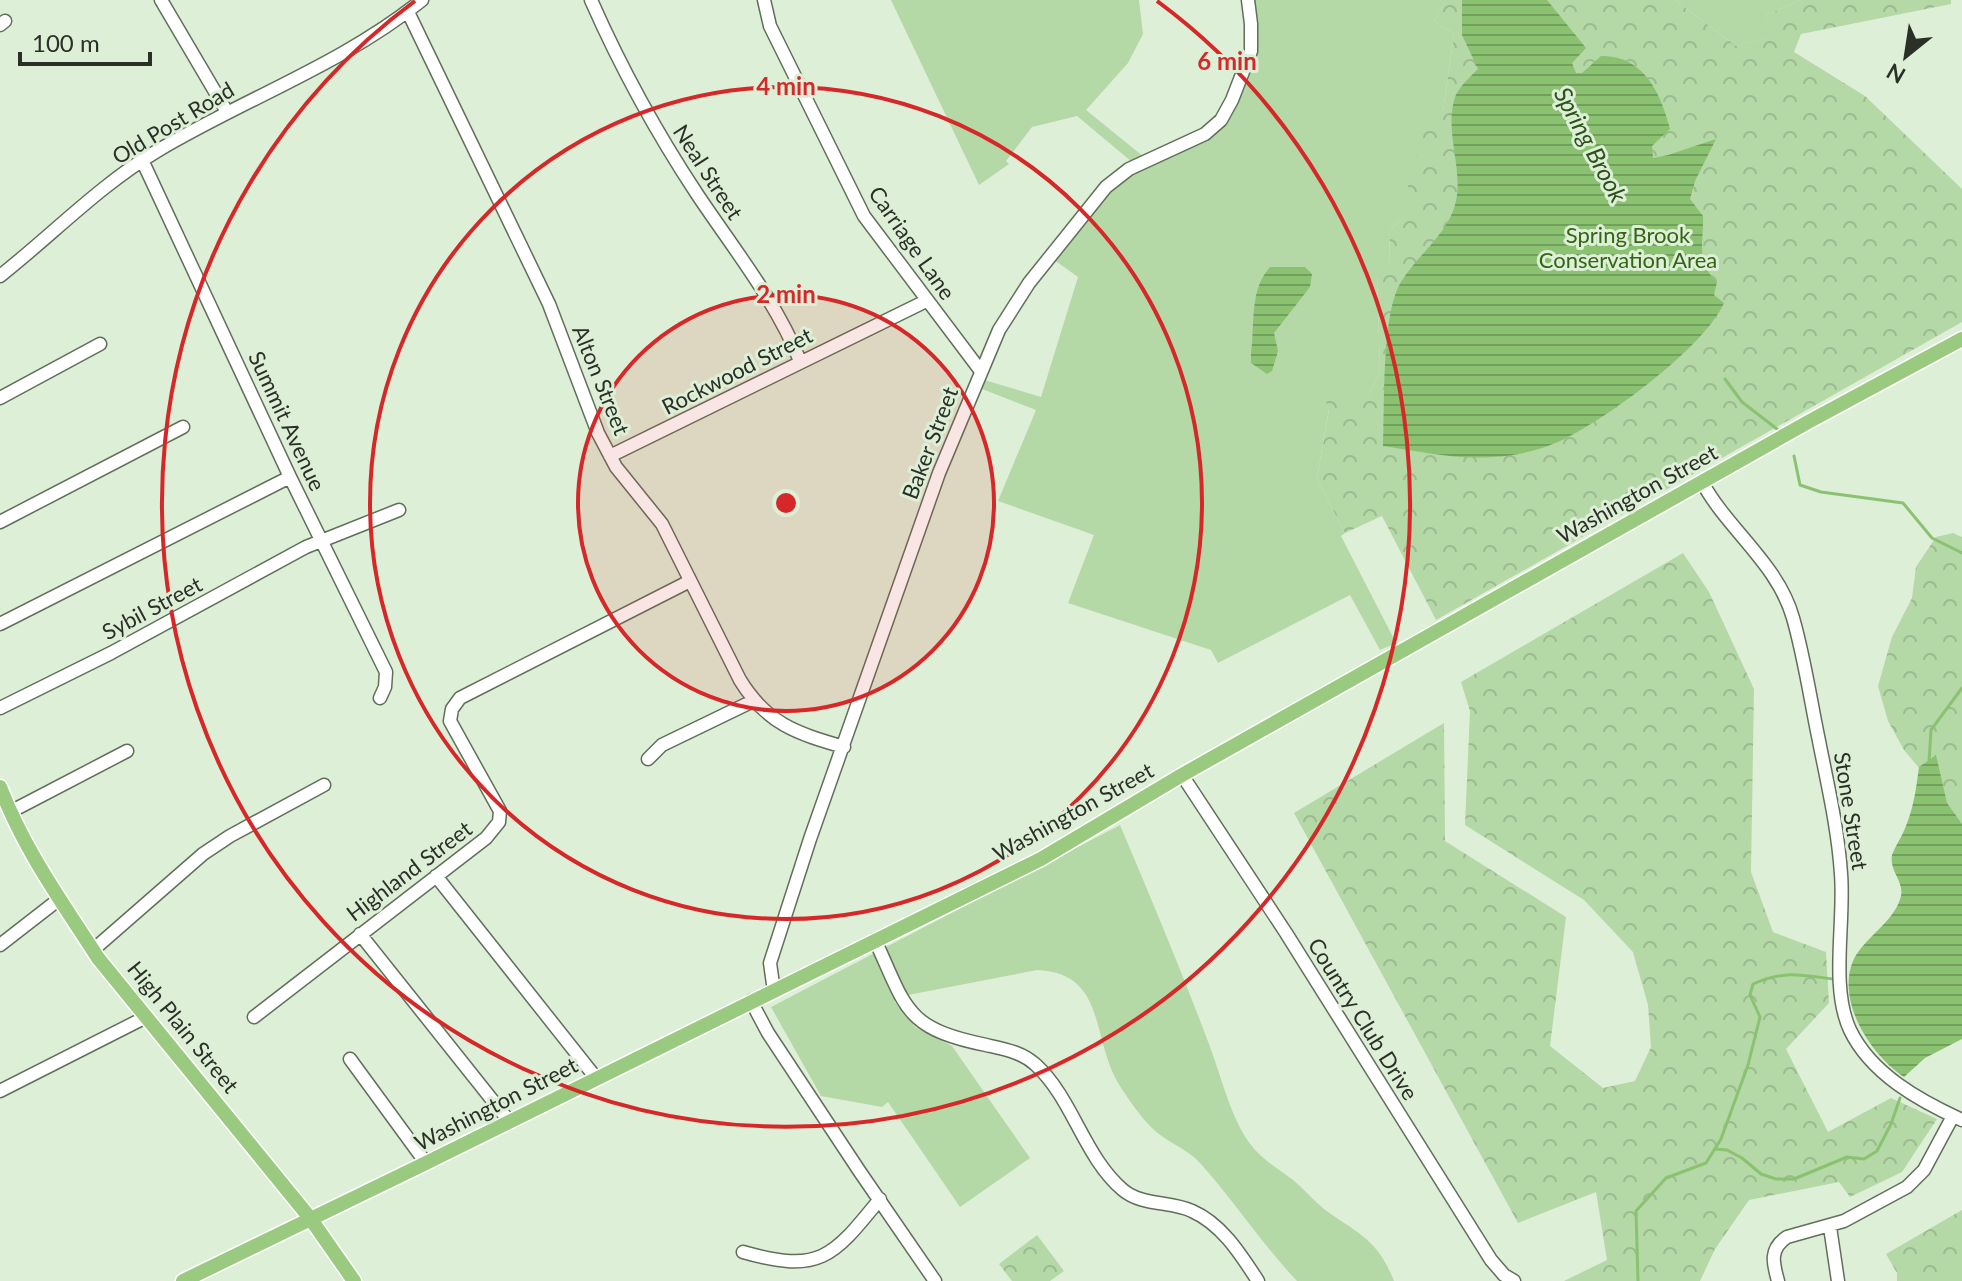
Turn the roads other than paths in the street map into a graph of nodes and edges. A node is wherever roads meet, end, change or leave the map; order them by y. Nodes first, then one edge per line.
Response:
1 (161, 0) edge
2 (422, 0) edge
3 (591, 0) edge
4 (764, 0) edge
5 (1248, 0) edge
6 (408, 12) junction
7 (227, 112) junction
8 (142, 160) junction
9 (0, 276) edge
10 (926, 301) junction
11 (1962, 339) edge
12 (100, 344) dead end
13 (800, 361) junction
14 (980, 370) junction
15 (0, 398) edge
16 (183, 427) dead end
17 (610, 456) junction
18 (290, 477) junction
19 (1702, 482) junction
20 (399, 510) dead end
21 (0, 522) edge
22 (322, 540) junction
23 (690, 581) junction
24 (0, 624) edge
25 (380, 698) dead end
26 (753, 701) junction
27 (0, 708) edge
28 (844, 747) junction
29 (127, 751) dead end
30 (648, 759) dead end
31 (1182, 775) junction
32 (324, 785) dead end
33 (0, 787) edge
34 (10, 812) junction
35 (436, 876) junction
36 (58, 900) junction
37 (360, 934) junction
38 (875, 940) junction
39 (0, 945) edge
40 (93, 950) junction
41 (774, 991) junction
42 (751, 1001) junction
43 (146, 1017) junction
44 (254, 1017) dead end
45 (350, 1059) dead end
46 (596, 1078) junction
47 (0, 1091) edge
48 (1958, 1118) edge
49 (509, 1121) junction
50 (426, 1163) junction
51 (880, 1199) junction
52 (310, 1218) junction
53 (1830, 1227) junction
54 (743, 1252) dead end
55 (183, 1281) edge
56 (354, 1281) edge
57 (935, 1281) edge
58 (1258, 1281) edge
59 (1514, 1281) edge
60 (1778, 1281) edge
61 (1838, 1281) edge

1 - 7 street
2 - 6 street, Old Post Road
3 - 13 street, Neal Street
4 - 10 street, Carriage Lane
5 - 14 street, Baker Street
6 - 7 street, Old Post Road
6 - 17 street, Alton Street
7 - 8 street, Old Post Road
8 - 9 street, Old Post Road
8 - 18 street, Summit Avenue
10 - 13 street, Rockwood Street
10 - 14 street, Carriage Lane
11 - 19 main road, Washington Street
12 - 15 street
13 - 17 street, Rockwood Street
14 - 28 street, Baker Street
16 - 21 street
17 - 23 street, Alton Street
18 - 22 street, Summit Avenue
18 - 24 street
19 - 31 main road, Washington Street
19 - 48 street, Stone Street
20 - 22 street, Sybil Street
22 - 25 street, Summit Avenue
22 - 27 street, Sybil Street
23 - 26 street, Alton Street
23 - 35 street, Highland Street
26 - 28 street, Alton Street
26 - 30 street
28 - 41 street, Baker Street
29 - 34 street
31 - 38 main road, Washington Street
31 - 59 street, Country Club Drive
32 - 40 street
33 - 34 main road, High Plain Street
34 - 36 main road, High Plain Street
35 - 37 street, Highland Street
35 - 46 street
36 - 39 street
36 - 40 main road, High Plain Street
37 - 44 street, Highland Street
37 - 49 street
38 - 41 main road, Washington Street
38 - 58 street
40 - 43 main road, High Plain Street
41 - 42 main road, Washington Street
42 - 46 main road, Washington Street
42 - 51 street
43 - 47 street
43 - 52 main road, High Plain Street
45 - 50 street
46 - 49 main road, Washington Street
48 - 53 street
49 - 50 main road, Washington Street
50 - 52 main road, Washington Street
51 - 54 street
51 - 57 street
52 - 55 main road, Washington Street
52 - 56 main road, High Plain Street
53 - 60 street
53 - 61 street

